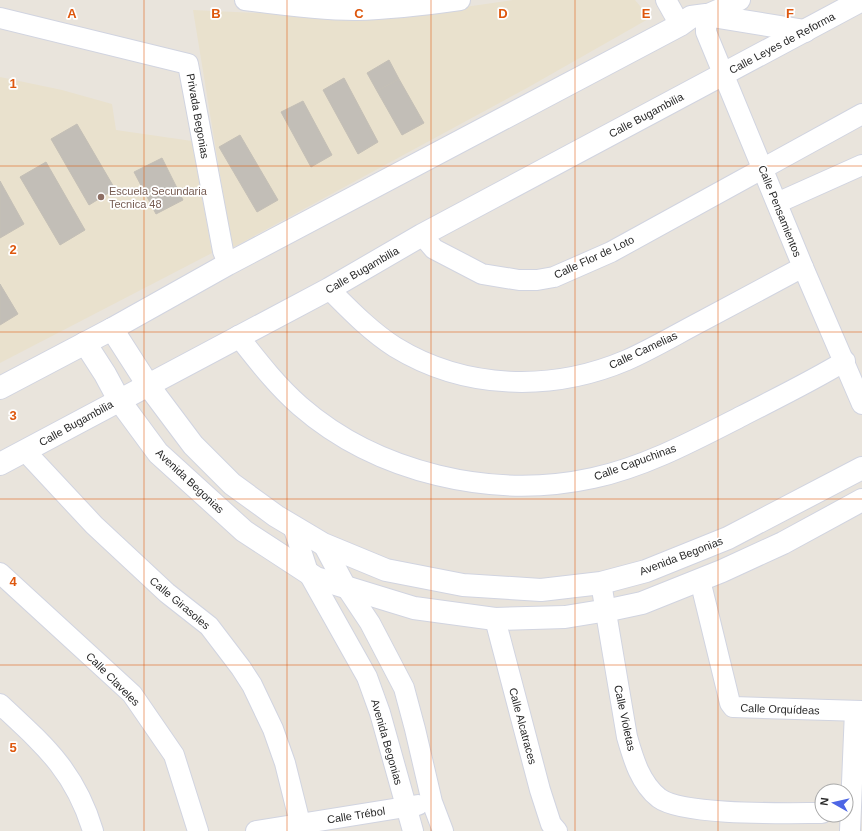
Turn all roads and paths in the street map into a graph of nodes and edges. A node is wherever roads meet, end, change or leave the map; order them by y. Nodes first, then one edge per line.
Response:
1 (245, 0) edge
2 (460, 0) edge
3 (666, 0) edge
4 (740, 0) edge
5 (862, 0) edge
6 (706, 15) junction
7 (0, 18) edge
8 (680, 25) junction
9 (805, 31) junction
10 (723, 74) junction
11 (862, 114) edge
12 (862, 165) edge
13 (762, 169) junction
14 (777, 203) junction
15 (422, 235) junction
16 (228, 264) junction
17 (803, 267) junction
18 (329, 289) junction
19 (112, 329) junction
20 (238, 336) junction
21 (85, 343) junction
22 (845, 361) junction
23 (148, 385) junction
24 (0, 388) edge
25 (119, 400) junction
26 (862, 404) edge
27 (26, 450) junction
28 (0, 464) edge
29 (862, 468) edge
30 (862, 500) edge
31 (293, 526) junction
32 (323, 544) junction
33 (308, 572) junction
34 (0, 573) edge
35 (700, 580) junction
36 (601, 583) junction
37 (346, 587) junction
38 (605, 611) junction
39 (495, 619) junction
40 (0, 704) edge
41 (859, 711) edge
42 (854, 787) edge
43 (432, 802) junction
44 (405, 807) junction
45 (814, 813) edge
46 (301, 828) edge
47 (93, 831) edge
48 (198, 831) edge
49 (256, 831) edge
50 (413, 831) edge
51 (443, 831) edge
52 (557, 831) edge

1 - 2 street
3 - 8 street
4 - 6 street
5 - 9 street, Calle Leyes de Reforma
6 - 8 street
6 - 9 street
6 - 10 street, Calle Pensamientos
7 - 16 street, Privada Begonias
8 - 16 street
9 - 10 street, Calle Leyes de Reforma
10 - 13 street, Calle Pensamientos
10 - 15 street, Calle Bugambilia
11 - 13 street, Calle Flor de Loto
12 - 14 street
13 - 14 street, Calle Pensamientos
13 - 15 street, Calle Flor de Loto
14 - 17 street, Calle Pensamientos
15 - 18 street, Calle Bugambilia
16 - 19 street
17 - 18 street, Calle Camelias
17 - 22 street, Calle Pensamientos
18 - 20 street, Calle Bugambilia
19 - 21 street
19 - 23 street, Avenida Begonias
20 - 22 street, Calle Capuchinas
20 - 23 street, Calle Bugambilia
21 - 24 street
21 - 25 street, Avenida Begonias
22 - 26 street, Calle Pensamientos
23 - 25 street, Calle Bugambilia
23 - 31 street, Avenida Begonias
25 - 27 street, Calle Bugambilia
25 - 33 street, Avenida Begonias
27 - 28 street, Calle Bugambilia
27 - 46 street, Calle Girasoles
29 - 36 street, Avenida Begonias
30 - 35 street, Avenida Begonias
31 - 32 street, Avenida Begonias
31 - 33 street, Avenida Begonias
32 - 36 street, Avenida Begonias
32 - 37 street
33 - 37 street, Avenida Begonias
33 - 44 street, Avenida Begonias
34 - 48 street, Calle Claveles
35 - 38 street, Avenida Begonias
35 - 41 street, Calle Orquídeas
36 - 38 street, Calle Violetas
37 - 39 street, Avenida Begonias
37 - 43 street
38 - 39 street, Avenida Begonias
38 - 45 street, Calle Violetas
39 - 52 street, Calle Alcatraces
40 - 47 street
41 - 42 street
43 - 44 street, Calle Trébol
43 - 51 street
44 - 46 street, Calle Trébol
44 - 50 street, Avenida Begonias
46 - 49 street, Calle Trébol

